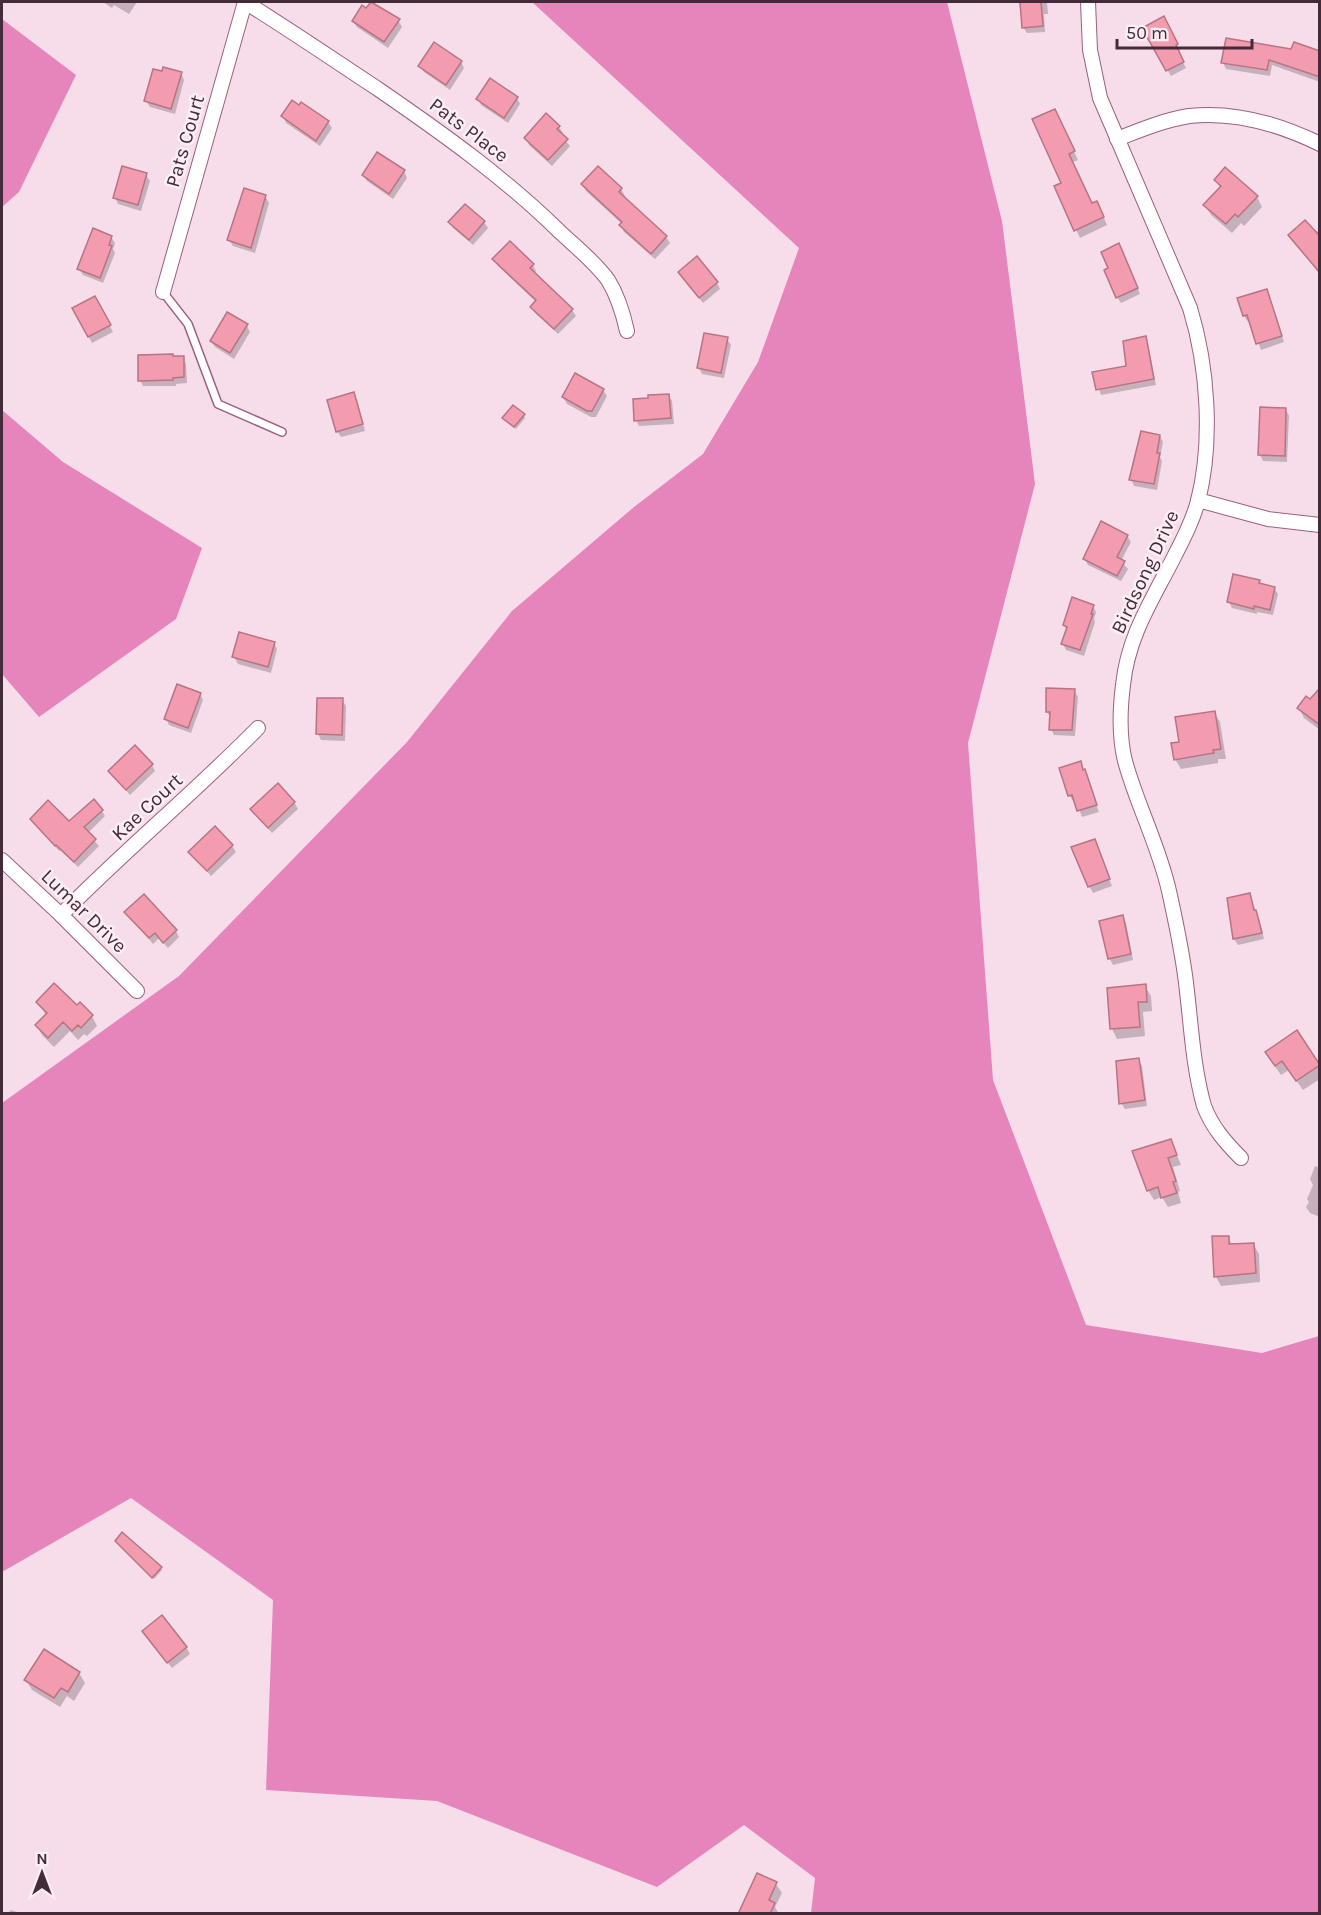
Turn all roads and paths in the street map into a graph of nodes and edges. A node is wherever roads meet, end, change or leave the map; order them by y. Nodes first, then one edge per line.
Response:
1 (245, 2) edge
2 (1088, 2) edge
3 (1117, 139) junction
4 (1320, 144) edge
5 (163, 292) joint
6 (627, 331) dead end
7 (282, 432) dead end
8 (1198, 500) junction
9 (1320, 525) edge
10 (258, 728) dead end
11 (2, 860) edge
12 (61, 915) junction
13 (137, 991) dead end
14 (1241, 1158) dead end

1 - 5 street, Pats Court
1 - 6 street, Pats Place
2 - 3 street, Birdsong Drive
3 - 4 street
3 - 8 street, Birdsong Drive
5 - 7 lane
8 - 9 street
8 - 14 street, Birdsong Drive
10 - 12 street, Kae Court
11 - 12 street, Lumar Drive
12 - 13 street, Lumar Drive

